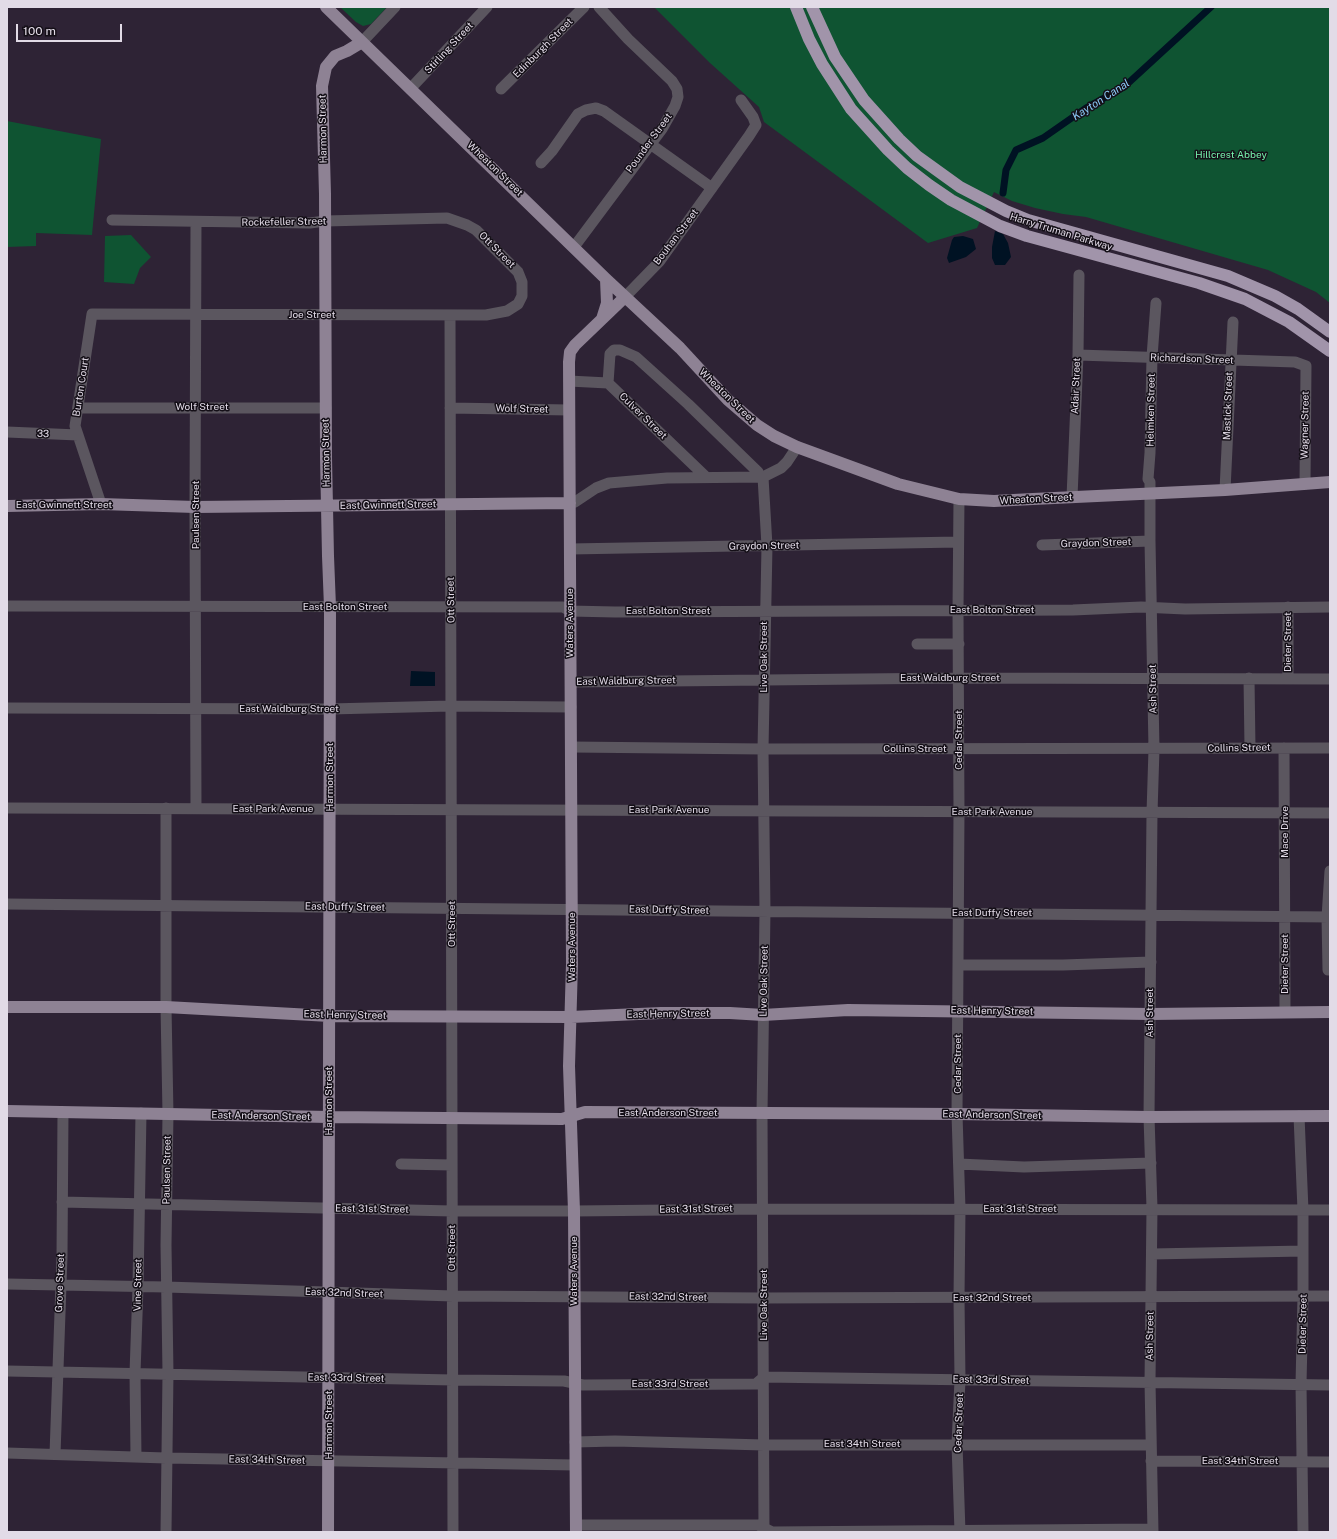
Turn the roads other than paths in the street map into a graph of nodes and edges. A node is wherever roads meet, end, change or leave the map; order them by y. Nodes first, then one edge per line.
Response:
1 (326, 7) edge
2 (396, 7) edge
3 (487, 7) edge
4 (584, 7) edge
5 (599, 7) edge
6 (796, 7) edge
7 (812, 7) edge
8 (362, 42) junction
9 (411, 88) junction
10 (502, 89) dead end
11 (741, 100) dead end
12 (650, 143) junction
13 (541, 163) dead end
14 (712, 188) junction
15 (112, 220) dead end
16 (455, 220) joint
17 (325, 221) junction
18 (196, 222) junction
19 (574, 247) junction
20 (1079, 275) dead end
21 (606, 279) junction
22 (522, 293) joint
23 (625, 297) junction
24 (1156, 303) dead end
25 (92, 314) joint
26 (196, 314) junction
27 (325, 314) junction
28 (450, 315) junction
29 (602, 320) junction
30 (1232, 322) dead end
31 (1330, 332) edge
32 (1330, 351) edge
33 (1078, 355) junction
34 (1152, 357) junction
35 (1230, 360) junction
36 (569, 362) joint
37 (1306, 366) joint
38 (569, 381) junction
39 (608, 382) junction
40 (196, 407) junction
41 (78, 408) junction
42 (326, 408) junction
43 (450, 408) junction
44 (569, 410) junction
45 (7, 432) edge
46 (78, 435) junction
47 (797, 447) junction
48 (706, 477) junction
49 (761, 477) junction
50 (1330, 482) edge
51 (1305, 484) junction
52 (1225, 490) junction
53 (1150, 493) junction
54 (1072, 497) junction
55 (959, 499) junction
56 (451, 503) junction
57 (570, 503) junction
58 (101, 504) junction
59 (7, 506) edge
60 (328, 506) junction
61 (195, 507) junction
62 (1150, 541) junction
63 (958, 542) junction
64 (1042, 545) dead end
65 (767, 546) junction
66 (570, 549) junction
67 (7, 606) edge
68 (196, 606) junction
69 (330, 607) junction
70 (1151, 607) junction
71 (1288, 607) junction
72 (1330, 607) edge
73 (451, 608) junction
74 (958, 610) junction
75 (570, 611) junction
76 (765, 611) junction
77 (917, 644) dead end
78 (959, 644) junction
79 (1154, 677) junction
80 (959, 678) junction
81 (1249, 678) junction
82 (1288, 678) junction
83 (1330, 678) edge
84 (765, 679) junction
85 (571, 682) junction
86 (450, 706) junction
87 (571, 707) junction
88 (7, 708) edge
89 (196, 708) junction
90 (330, 709) junction
91 (572, 748) junction
92 (1250, 748) junction
93 (1284, 748) junction
94 (1330, 748) edge
95 (762, 749) junction
96 (958, 749) junction
97 (1154, 749) junction
98 (7, 808) edge
99 (166, 808) junction
100 (196, 808) junction
101 (330, 809) junction
102 (451, 809) junction
103 (572, 810) junction
104 (764, 811) junction
105 (959, 812) junction
106 (1152, 813) junction
107 (1285, 813) junction
108 (1330, 813) edge
109 (1330, 871) edge
110 (7, 904) edge
111 (166, 905) junction
112 (330, 907) junction
113 (452, 908) junction
114 (572, 909) junction
115 (765, 911) junction
116 (958, 913) junction
117 (1152, 915) junction
118 (1284, 916) junction
119 (1329, 917) edge
120 (1151, 962) junction
121 (958, 965) junction
122 (1330, 970) edge
123 (7, 1007) edge
124 (166, 1007) junction
125 (958, 1011) junction
126 (1285, 1012) junction
127 (1330, 1012) edge
128 (1150, 1014) junction
129 (452, 1015) junction
130 (763, 1015) junction
131 (330, 1016) junction
132 (571, 1017) junction
133 (7, 1111) edge
134 (63, 1112) junction
135 (141, 1113) junction
136 (762, 1113) junction
137 (168, 1114) junction
138 (957, 1114) junction
139 (571, 1116) junction
140 (1299, 1116) junction
141 (1330, 1116) edge
142 (329, 1117) junction
143 (1149, 1117) junction
144 (452, 1118) junction
145 (1151, 1163) junction
146 (401, 1164) dead end
147 (958, 1164) junction
148 (452, 1165) junction
149 (62, 1202) junction
150 (139, 1204) junction
151 (167, 1205) junction
152 (763, 1208) junction
153 (1152, 1208) junction
154 (329, 1209) junction
155 (960, 1209) junction
156 (1303, 1210) junction
157 (1330, 1210) edge
158 (452, 1211) junction
159 (574, 1211) junction
160 (1302, 1251) junction
161 (1152, 1254) junction
162 (7, 1284) edge
163 (60, 1285) junction
164 (138, 1287) junction
165 (166, 1287) junction
166 (329, 1293) junction
167 (452, 1296) junction
168 (574, 1296) junction
169 (1151, 1296) junction
170 (1303, 1296) junction
171 (1330, 1296) edge
172 (763, 1298) junction
173 (959, 1298) junction
174 (7, 1371) edge
175 (58, 1372) junction
176 (135, 1373) junction
177 (168, 1373) junction
178 (329, 1377) junction
179 (764, 1377) junction
180 (453, 1380) junction
181 (960, 1380) junction
182 (574, 1382) junction
183 (1150, 1382) junction
184 (1301, 1384) junction
185 (1330, 1385) edge
186 (575, 1442) junction
187 (957, 1444) junction
188 (764, 1445) junction
189 (1150, 1445) junction
190 (7, 1453) edge
191 (55, 1454) junction
192 (136, 1457) junction
193 (166, 1458) junction
194 (328, 1461) junction
195 (1151, 1461) junction
196 (1302, 1462) junction
197 (1330, 1462) edge
198 (453, 1463) junction
199 (575, 1465) junction
200 (576, 1529) edge
201 (764, 1530) edge
202 (1153, 1530) edge
203 (960, 1531) edge
204 (166, 1532) edge
205 (328, 1532) edge
206 (453, 1532) edge
207 (1303, 1532) edge

1 - 8 main road, Wheaton Street
2 - 8 street
3 - 9 street, Stirling Street
4 - 10 street, Edinburgh Street
5 - 12 street, Pounder Street
6 - 32 highway, Harry Truman Parkway
7 - 31 highway, Harry Truman Parkway
8 - 9 main road, Wheaton Street
8 - 17 main road, Harmon Street
9 - 19 main road, Wheaton Street
11 - 14 street, Bouhan Street
12 - 13 street
12 - 14 street
12 - 19 street, Pounder Street
14 - 23 street, Bouhan Street
15 - 18 street, Rockefeller Street
16 - 17 street, Rockefeller Street
16 - 22 street, Ott Street
17 - 18 street, Rockefeller Street
17 - 27 main road, Harmon Street
18 - 26 street, Paulsen Street
19 - 21 main road, Wheaton Street
20 - 33 street, Adair Street
21 - 23 main road, Wheaton Street
21 - 29 main road
22 - 28 street, Joe Street
23 - 29 main road, Bouhan Street
23 - 47 main road, Wheaton Street
24 - 34 street, Helmken Street
25 - 26 street, Joe Street
25 - 41 street, Burton Court
26 - 27 street, Joe Street
26 - 40 street, Paulsen Street
27 - 28 street, Joe Street
27 - 42 main road, Harmon Street
28 - 43 street, Ott Street
29 - 36 main road, Bouhan Street
30 - 35 street, Mastick Street
33 - 34 street, Richardson Street
33 - 54 street, Adair Street
34 - 35 street, Richardson Street
34 - 53 street, Helmken Street
35 - 37 street, Richardson Street
35 - 52 street, Mastick Street
36 - 38 main road, Waters Avenue
37 - 51 street, Wagner Street
38 - 39 street
38 - 44 main road, Waters Avenue
39 - 48 street, Culver Street
39 - 49 street
40 - 41 street, Wolf Street
40 - 42 street, Wolf Street
40 - 61 street, Paulsen Street
41 - 46 street, Burton Court
42 - 60 main road, Harmon Street
43 - 44 street, Wolf Street
43 - 56 street, Ott Street
44 - 57 main road, Waters Avenue
45 - 46 street, 33
46 - 58 street, Burton Court
47 - 49 street
47 - 55 main road, Wheaton Street
48 - 49 street, East Gwinnett Street
48 - 57 street, East Gwinnett Street
49 - 65 street, Live Oak Street
50 - 51 main road, Wheaton Street
51 - 52 main road, Wheaton Street
52 - 53 main road, Wheaton Street
53 - 54 main road, Wheaton Street
53 - 62 street, Ash Street
54 - 55 main road, Wheaton Street
55 - 63 street, Cedar Street
56 - 57 main road, East Gwinnett Street
56 - 60 main road, East Gwinnett Street
56 - 73 street, Ott Street
57 - 66 main road, Waters Avenue
58 - 59 main road, East Gwinnett Street
58 - 61 main road, East Gwinnett Street
60 - 61 main road, East Gwinnett Street
60 - 69 main road, Harmon Street
61 - 68 street, Paulsen Street
62 - 64 street, Graydon Street
62 - 70 street, Ash Street
63 - 65 street, Graydon Street
63 - 74 street, Cedar Street
65 - 66 street, Graydon Street
65 - 76 street, Live Oak Street
66 - 75 main road, Waters Avenue
67 - 68 street, East Bolton Street
68 - 69 street, East Bolton Street
68 - 89 street, Paulsen Street
69 - 73 street, East Bolton Street
69 - 90 main road, Harmon Street
70 - 71 street, East Bolton Street
70 - 74 street, East Bolton Street
70 - 79 street, Ash Street
71 - 72 street, East Bolton Street
71 - 82 street, Dieter Street
73 - 75 street, East Bolton Street
73 - 86 street, Ott Street
74 - 76 street, East Bolton Street
74 - 78 street, Cedar Street
75 - 76 street, East Bolton Street
75 - 85 main road, Waters Avenue
76 - 84 street, Live Oak Street
77 - 78 street
78 - 80 street, Cedar Street
79 - 80 street, East Waldburg Street
79 - 81 street, East Waldburg Street
79 - 97 street, Ash Street
80 - 84 street, East Waldburg Street
80 - 96 street, Cedar Street
81 - 82 street, East Waldburg Street
81 - 92 street
82 - 83 street, East Waldburg Street
84 - 85 street, East Waldburg Street
84 - 95 street, Live Oak Street
85 - 87 main road, Waters Avenue
86 - 87 street, East Waldburg Street
86 - 90 street, East Waldburg Street
86 - 102 street, Ott Street
87 - 91 main road, Waters Avenue
88 - 89 street, East Waldburg Street
89 - 90 street, East Waldburg Street
89 - 100 street, Paulsen Street
90 - 101 main road, Harmon Street
91 - 95 street, Collins Street
91 - 103 main road, Waters Avenue
92 - 93 street, Collins Street
92 - 97 street, Collins Street
93 - 94 street, Collins Street
93 - 107 street, Mace Drive
95 - 96 street, Collins Street
95 - 104 street, Live Oak Street
96 - 97 street, Collins Street
96 - 105 street, Cedar Street
97 - 106 street, Ash Street
98 - 99 street, East Park Avenue
99 - 100 street, East Park Avenue
99 - 111 street, Paulsen Street
100 - 101 street, East Park Avenue
101 - 102 street, East Park Avenue
101 - 112 main road, Harmon Street
102 - 103 street, East Park Avenue
102 - 113 street, Ott Street
103 - 104 street, East Park Avenue
103 - 114 main road, Waters Avenue
104 - 105 street, East Park Avenue
104 - 115 street, Live Oak Street
105 - 106 street, East Park Avenue
105 - 116 street, Cedar Street
106 - 107 street, East Park Avenue
106 - 117 street, Ash Street
107 - 108 street, East Park Avenue
107 - 118 street, Mace Drive
109 - 119 street
110 - 111 street, East Duffy Street
111 - 112 street, East Duffy Street
111 - 124 street, Paulsen Street
112 - 113 street, East Duffy Street
112 - 131 main road, Harmon Street
113 - 114 street, East Duffy Street
113 - 129 street, Ott Street
114 - 115 street, East Duffy Street
114 - 132 main road, Waters Avenue
115 - 116 street, East Duffy Street
115 - 130 street, Live Oak Street
116 - 117 street, East Duffy Street
116 - 121 street, Cedar Street
117 - 118 street, East Duffy Street
117 - 120 street, Ash Street
118 - 119 street, East Duffy Street
118 - 126 street, Dieter Street
119 - 122 street
120 - 121 street
120 - 128 street, Ash Street
121 - 125 street, Cedar Street
123 - 124 main road, East Henry Street
124 - 131 main road, East Henry Street
124 - 137 street, Paulsen Street
125 - 128 main road, East Henry Street
125 - 130 main road, East Henry Street
125 - 138 street, Cedar Street
126 - 127 main road, East Henry Street
126 - 128 main road, East Henry Street
128 - 143 street, Ash Street
129 - 131 main road, East Henry Street
129 - 132 main road, East Henry Street
129 - 144 street, Ott Street
130 - 132 main road, East Henry Street
130 - 136 street, Live Oak Street
131 - 142 main road, Harmon Street
132 - 139 main road, Waters Avenue
133 - 134 main road, East Anderson Street
134 - 135 main road, East Anderson Street
134 - 149 street, Grove Street
135 - 137 main road, East Anderson Street
135 - 150 street, Vine Street
136 - 138 main road, East Anderson Street
136 - 139 main road, East Anderson Street
136 - 152 street, Live Oak Street
137 - 142 main road, East Anderson Street
137 - 151 street, Paulsen Street
138 - 143 main road, East Anderson Street
138 - 147 street, Cedar Street
139 - 144 main road, East Anderson Street
139 - 159 main road, Waters Avenue
140 - 141 main road, East Anderson Street
140 - 143 main road, East Anderson Street
140 - 156 street, Dieter Street
142 - 144 main road, East Anderson Street
142 - 154 main road, Harmon Street
143 - 145 street, Ash Street
144 - 148 street, Ott Street
145 - 147 street
145 - 153 street, Ash Street
146 - 148 street
147 - 155 street, Cedar Street
148 - 158 street, Ott Street
149 - 150 street, East 31st Street
149 - 163 street, Grove Street
150 - 151 street, East 31st Street
150 - 164 street, Vine Street
151 - 154 street, East 31st Street
151 - 165 street, Paulsen Street
152 - 155 street, East 31st Street
152 - 159 street, East 31st Street
152 - 172 street, Live Oak Street
153 - 155 street, East 31st Street
153 - 156 street, East 31st Street
153 - 161 street, Ash Street
154 - 158 street, East 31st Street
154 - 166 main road, Harmon Street
155 - 173 street, Cedar Street
156 - 157 street, East 31st Street
156 - 160 street, Dieter Street
158 - 159 street, East 31st Street
158 - 167 street, Ott Street
159 - 168 main road, Waters Avenue
160 - 161 street
160 - 170 street, Dieter Street
161 - 169 street, Ash Street
162 - 163 street, East 32nd Street
163 - 164 street, East 32nd Street
163 - 175 street, Grove Street
164 - 165 street, East 32nd Street
164 - 176 street, Vine Street
165 - 166 street, East 32nd Street
165 - 177 street, Paulsen Street
166 - 167 street, East 32nd Street
166 - 178 main road, Harmon Street
167 - 168 street, East 32nd Street
167 - 180 street, Ott Street
168 - 172 street, East 32nd Street
168 - 182 main road, Waters Avenue
169 - 170 street, East 32nd Street
169 - 173 street, East 32nd Street
169 - 183 street, Ash Street
170 - 171 street, East 32nd Street
170 - 184 street, Dieter Street
172 - 173 street, East 32nd Street
172 - 179 street, Live Oak Street
173 - 181 street, Cedar Street
174 - 175 street, East 33rd Street
175 - 176 street, East 33rd Street
175 - 191 street, Grove Street
176 - 177 street, East 33rd Street
176 - 192 street, Vine Street
177 - 178 street, East 33rd Street
177 - 193 street, Paulsen Street
178 - 180 street, East 33rd Street
178 - 194 main road, Harmon Street
179 - 181 street, East 33rd Street
179 - 182 street, East 33rd Street
179 - 188 street, Live Oak Street
180 - 182 street, East 33rd Street
180 - 198 street, Ott Street
181 - 183 street, East 33rd Street
181 - 187 street, Cedar Street
182 - 186 main road, Waters Avenue
183 - 184 street, East 33rd Street
183 - 189 street, Ash Street
184 - 185 street, East 33rd Street
184 - 196 street, Dieter Street
186 - 188 street, East 34th Street
186 - 199 main road, Waters Avenue
187 - 188 street, East 34th Street
187 - 189 street, East 34th Street
187 - 203 street, Cedar Street
188 - 201 street, Live Oak Street
189 - 195 street, Ash Street
190 - 191 street, East 34th Street
191 - 192 street, East 34th Street
192 - 193 street, East 34th Street
193 - 194 street, East 34th Street
193 - 204 street, Paulsen Street
194 - 198 street, East 34th Street
194 - 205 main road, Harmon Street
195 - 196 street, East 34th Street
195 - 202 street, Ash Street
196 - 197 street, East 34th Street
196 - 207 street, Dieter Street
198 - 199 street, East 34th Street
198 - 206 street, Ott Street
199 - 200 main road, Waters Avenue
200 - 201 street
201 - 203 street
202 - 203 street

